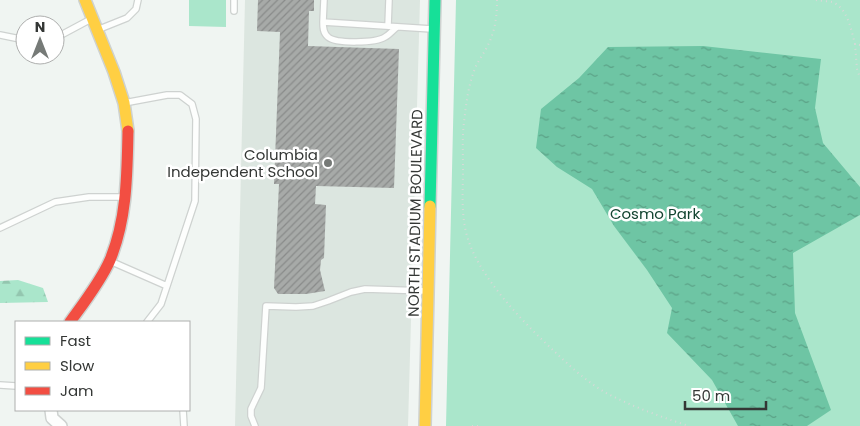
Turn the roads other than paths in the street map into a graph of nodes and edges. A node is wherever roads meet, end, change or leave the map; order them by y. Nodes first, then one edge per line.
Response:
1 (85, 0) edge
2 (138, 0) edge
3 (234, 0) edge
4 (324, 0) edge
5 (389, 0) edge
6 (435, 0) edge
7 (234, 11) dead end
8 (92, 18) junction
9 (323, 22) junction
10 (388, 26) junction
11 (397, 27) junction
12 (434, 29) junction
13 (97, 30) junction
14 (65, 33) edge
15 (0, 35) edge
16 (15, 38) edge
17 (124, 103) junction
18 (126, 197) junction
19 (0, 228) edge
20 (110, 261) junction
21 (168, 286) junction
22 (429, 291) junction
23 (71, 321) edge
24 (148, 321) edge
25 (0, 385) edge
26 (15, 386) edge
27 (51, 411) edge
28 (183, 411) edge
29 (61, 426) edge
30 (184, 426) edge
31 (255, 426) edge
32 (425, 426) edge

1 - 8 main road
2 - 13 lane
3 - 7 lane
4 - 9 lane
5 - 10 lane
6 - 12 main road, NORTH STADIUM BOULEVARD
8 - 13 main road
8 - 14 lane
9 - 10 lane
9 - 11 lane
10 - 11 lane
11 - 12 lane
12 - 22 main road, NORTH STADIUM BOULEVARD
13 - 17 main road
15 - 16 lane
17 - 18 main road
17 - 21 lane
18 - 19 lane
18 - 20 main road
20 - 21 lane
20 - 23 main road
21 - 24 lane
22 - 31 lane
22 - 32 main road, NORTH STADIUM BOULEVARD
25 - 26 lane
27 - 29 street
28 - 30 lane

